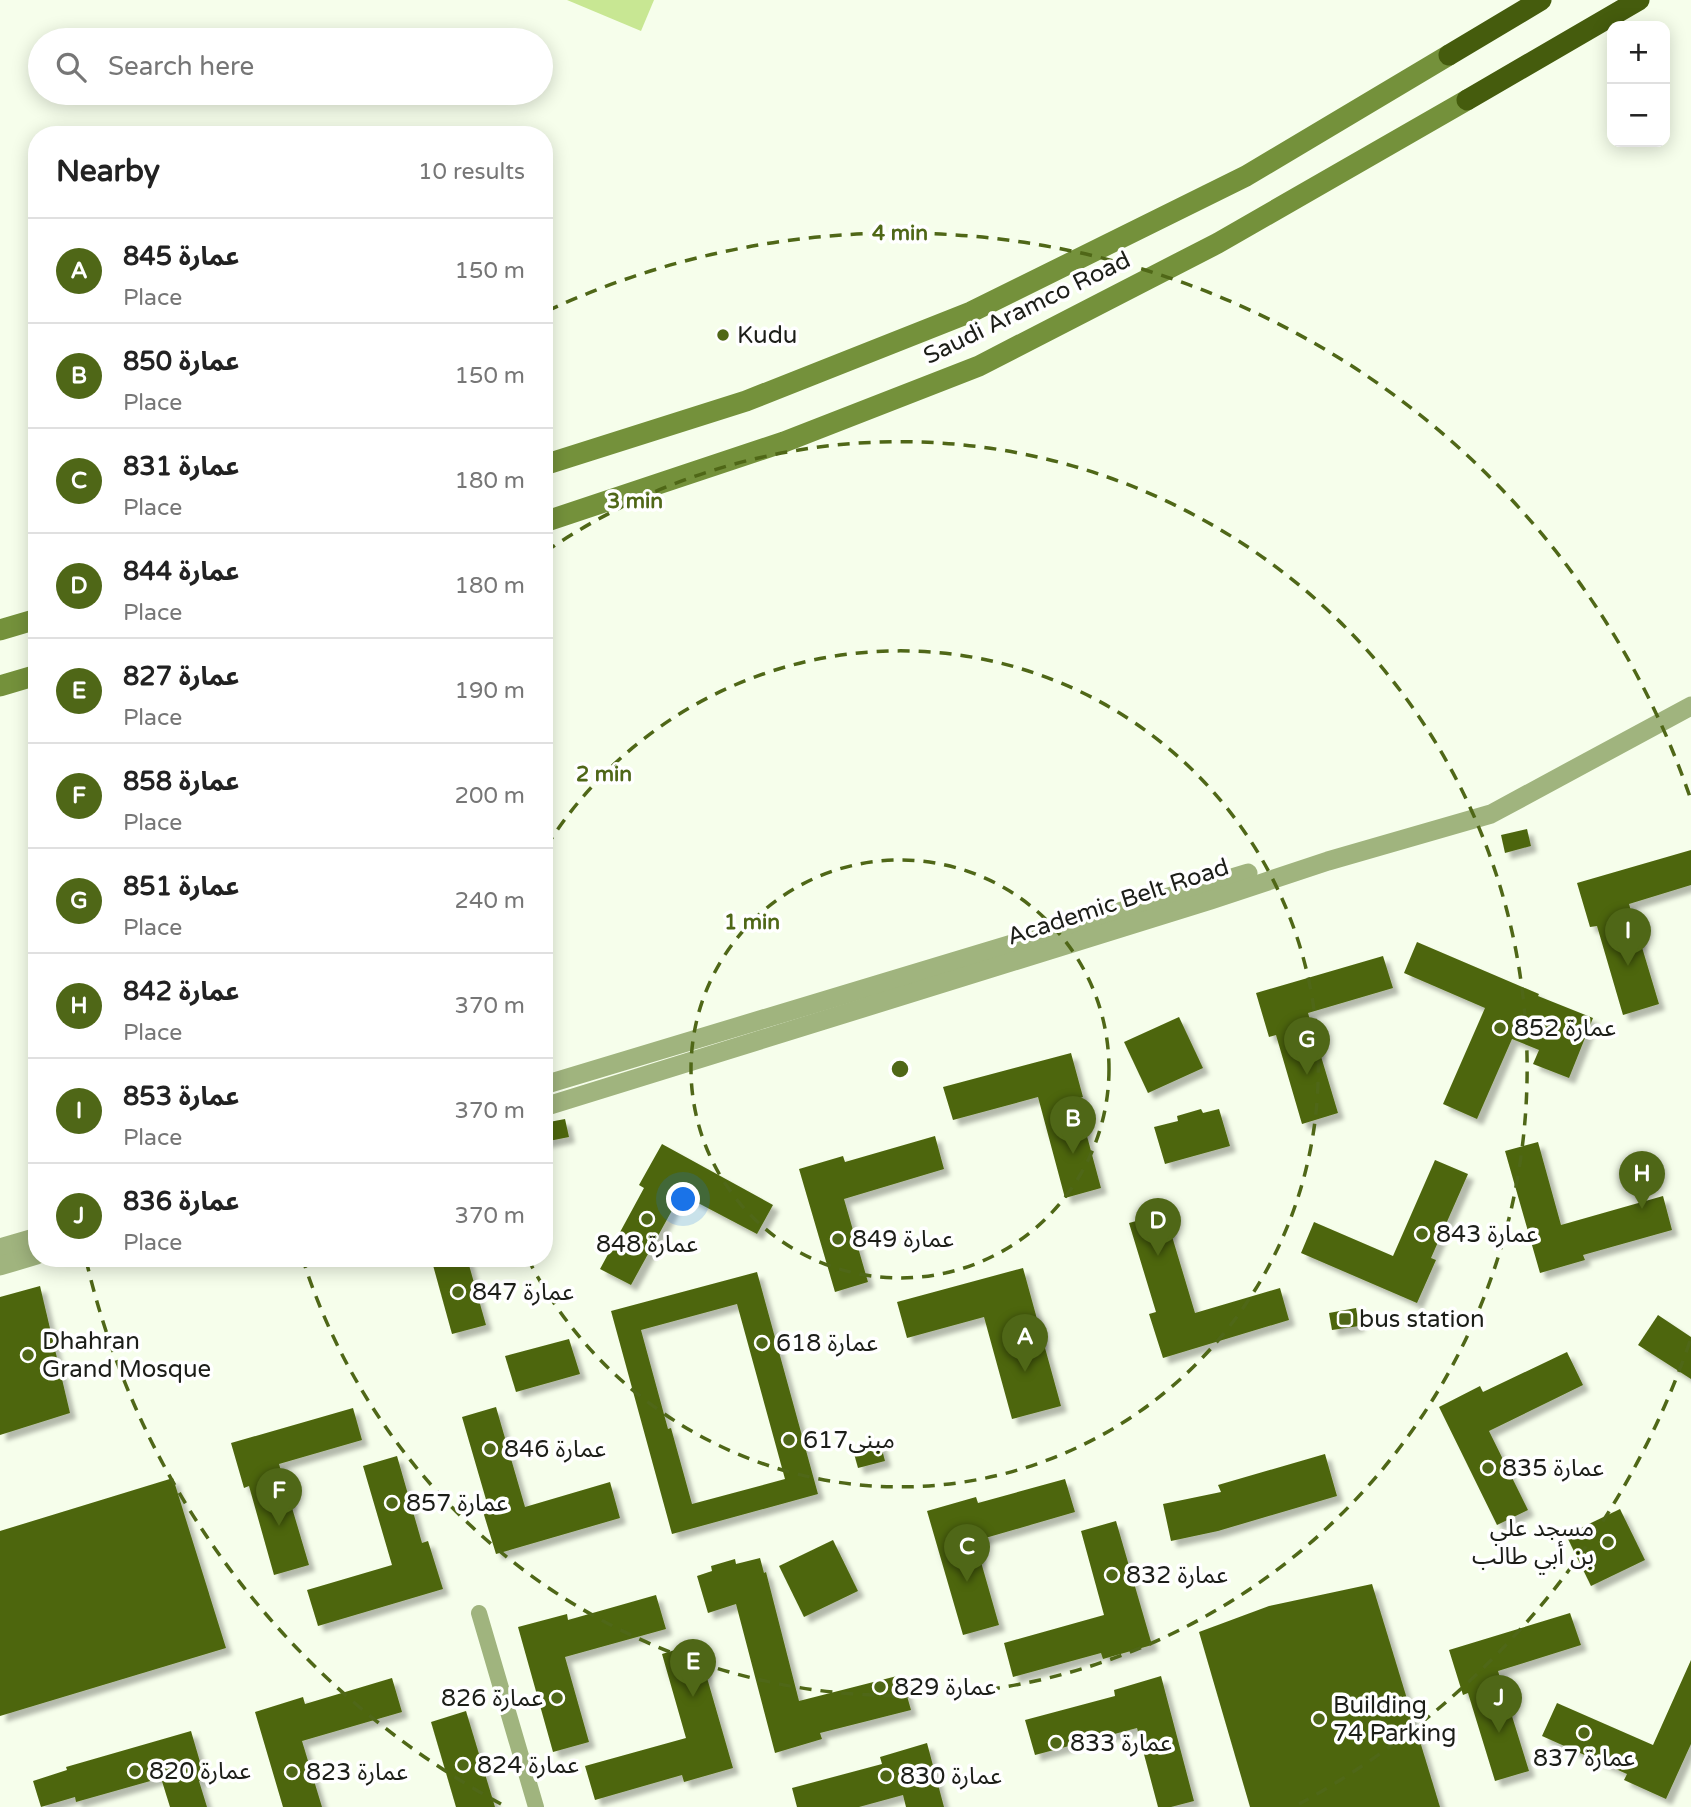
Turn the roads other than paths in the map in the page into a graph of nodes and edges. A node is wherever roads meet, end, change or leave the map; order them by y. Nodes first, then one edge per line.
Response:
1 (1541, 0) edge
2 (1614, 0) edge
3 (1639, 0) edge
4 (1449, 55) joint
5 (1467, 100) junction
6 (553, 462) edge
7 (553, 519) edge
8 (28, 621) edge
9 (0, 629) edge
10 (28, 678) edge
11 (0, 686) edge
12 (1691, 693) edge
13 (1691, 706) edge
14 (553, 1081) edge
15 (553, 1104) edge
16 (28, 1240) edge
17 (0, 1248) edge
18 (28, 1257) edge
19 (0, 1265) edge
20 (479, 1613) dead end
21 (536, 1807) edge

1 - 4 highway
2 - 5 highway
3 - 5 highway
4 - 6 main road, Saudi Aramco Road
5 - 7 main road, Saudi Aramco Road
8 - 9 main road
10 - 11 main road
12 - 14 street, Academic Belt Road
13 - 15 street, Academic Belt Road
16 - 17 street
18 - 19 street
20 - 21 street

